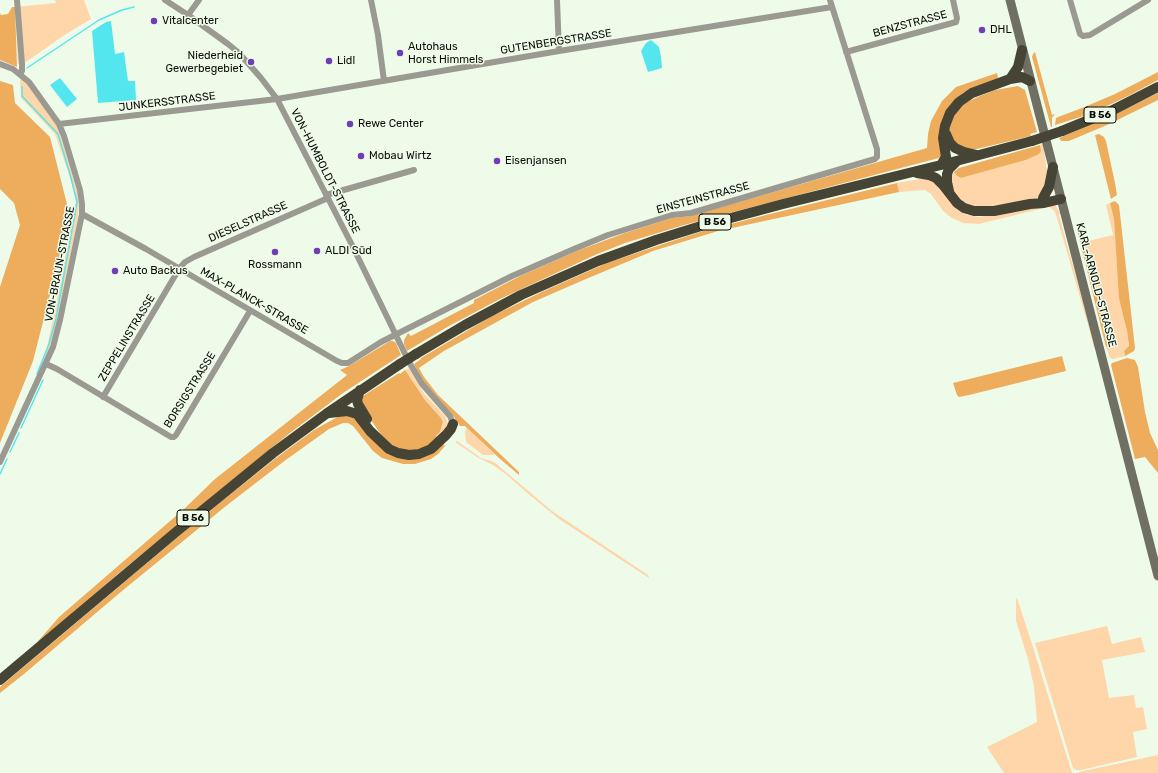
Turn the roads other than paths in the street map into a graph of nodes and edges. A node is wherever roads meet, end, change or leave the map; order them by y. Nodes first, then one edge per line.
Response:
1 (17, 0) edge
2 (165, 0) edge
3 (198, 0) edge
4 (371, 0) edge
5 (557, 0) edge
6 (952, 0) edge
7 (1010, 0) edge
8 (1070, 0) edge
9 (1148, 0) edge
10 (831, 3) edge
11 (188, 16) junction
12 (1022, 50) junction
13 (559, 51) junction
14 (846, 52) junction
15 (0, 64) edge
16 (20, 74) junction
17 (1010, 79) junction
18 (384, 81) junction
19 (1030, 81) junction
20 (992, 86) junction
21 (1158, 87) edge
22 (277, 99) junction
23 (59, 124) junction
24 (945, 126) junction
25 (978, 155) junction
26 (958, 161) junction
27 (941, 166) junction
28 (1053, 167) junction
29 (414, 170) dead end
30 (914, 172) junction
31 (951, 196) junction
32 (327, 197) junction
33 (1043, 198) junction
34 (1061, 199) junction
35 (1030, 204) junction
36 (82, 214) junction
37 (179, 269) junction
38 (250, 311) junction
39 (396, 335) junction
40 (46, 364) junction
41 (360, 390) junction
42 (103, 397) junction
43 (326, 414) junction
44 (453, 424) joint
45 (382, 442) junction
46 (0, 462) edge
47 (1158, 576) edge
48 (0, 680) edge

1 - 16 street
2 - 11 street, VON-HUMBOLDT-STRASSE
3 - 11 street
4 - 18 street
5 - 13 street
6 - 14 street, BENZSTRASSE
7 - 12 main road, KARL-ARNOLD-STRASSE
8 - 9 street
10 - 13 street, GUTENBERGSTRASSE
10 - 14 street, EINSTEINSTRASSE
11 - 22 street, VON-HUMBOLDT-STRASSE
12 - 17 highway
12 - 19 main road, KARL-ARNOLD-STRASSE
13 - 18 street, GUTENBERGSTRASSE
14 - 39 street, EINSTEINSTRASSE
15 - 16 street, VON-BRAUN-STRASSE
16 - 23 street, VON-BRAUN-STRASSE
17 - 19 highway
17 - 20 highway
18 - 22 street, GUTENBERGSTRASSE
19 - 20 highway
19 - 28 main road, KARL-ARNOLD-STRASSE
20 - 24 highway
21 - 25 highway, B 56, bridge
22 - 23 street, JUNKERSSTRASSE
22 - 32 street, VON-HUMBOLDT-STRASSE
23 - 36 street, VON-BRAUN-STRASSE
24 - 25 highway
24 - 27 highway
25 - 26 highway, B 56
26 - 27 highway, B 56
26 - 31 highway
27 - 30 highway, B 56
28 - 33 highway
28 - 34 main road, KARL-ARNOLD-STRASSE
29 - 32 street, DIESELSTRASSE
30 - 31 highway, B 56
30 - 41 highway, B 56, bridge
31 - 35 highway, B 56
32 - 37 street, DIESELSTRASSE
32 - 39 street, VON-HUMBOLDT-STRASSE
33 - 34 highway, B 56
33 - 35 highway, B 56
34 - 35 highway, B 56
34 - 47 main road, KARL-ARNOLD-STRASSE
36 - 37 street, MAX-PLANCK-STRASSE
36 - 40 street, VON-BRAUN-STRASSE
37 - 38 street, MAX-PLANCK-STRASSE
37 - 42 street, ZEPPELINSTRASSE
38 - 39 street, MAX-PLANCK-STRASSE
38 - 42 street, BORSIGSTRASSE
39 - 44 street, VON-HUMBOLDT-STRASSE
40 - 42 street, BORSIGSTRASSE
40 - 46 street, VON-BRAUN-STRASSE
41 - 43 highway, B 56
41 - 45 highway
43 - 45 highway
43 - 48 highway, B 56
44 - 45 highway

